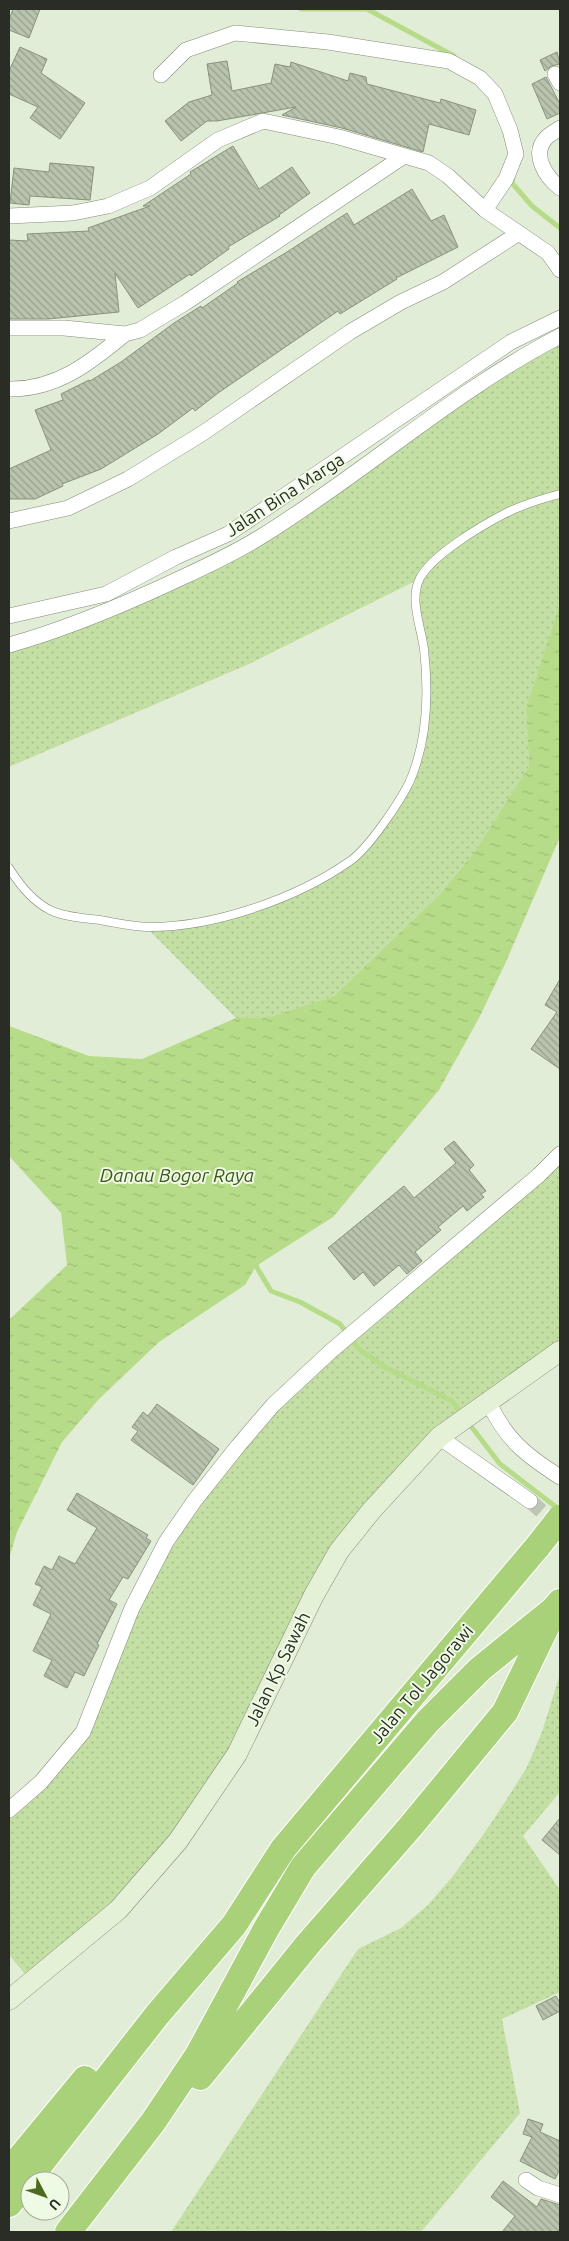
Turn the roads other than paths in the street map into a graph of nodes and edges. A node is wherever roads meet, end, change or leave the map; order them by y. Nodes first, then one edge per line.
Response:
1 (160, 76) dead end
2 (560, 128) edge
3 (404, 156) junction
4 (560, 188) edge
5 (485, 210) junction
6 (9, 216) edge
7 (519, 233) junction
8 (560, 270) edge
9 (560, 318) edge
10 (9, 328) edge
11 (125, 334) junction
12 (560, 336) edge
13 (9, 389) edge
14 (560, 494) edge
15 (9, 521) edge
16 (9, 616) edge
17 (9, 645) edge
18 (9, 868) edge
19 (560, 1154) edge
20 (560, 1352) edge
21 (485, 1406) junction
22 (442, 1435) junction
23 (560, 1477) edge
24 (530, 1501) tunnel mouth
25 (560, 1518) edge
26 (557, 1606) edge
27 (9, 1810) edge
28 (283, 1849) junction
29 (9, 2000) edge
30 (9, 2171) edge
31 (526, 2180) dead end
32 (560, 2195) edge
33 (9, 2204) edge
34 (68, 2232) edge
35 (91, 2232) edge

1 - 5 street
2 - 4 street
3 - 5 street
3 - 6 street
3 - 11 street
5 - 7 street
7 - 8 street
7 - 15 street
9 - 16 street, Jalan Bina Marga
10 - 11 street
11 - 13 street
12 - 17 street, Jalan Bina Marga
14 - 18 lane
19 - 27 street
20 - 21 street, Jalan Kp Sawah
21 - 22 street, Jalan Kp Sawah
21 - 23 street
22 - 24 street
22 - 29 street, Jalan Kp Sawah
25 - 28 highway, Jalan Tol Jagorawi, bridge
26 - 34 highway
26 - 35 highway
28 - 30 highway
28 - 33 highway
31 - 32 street

